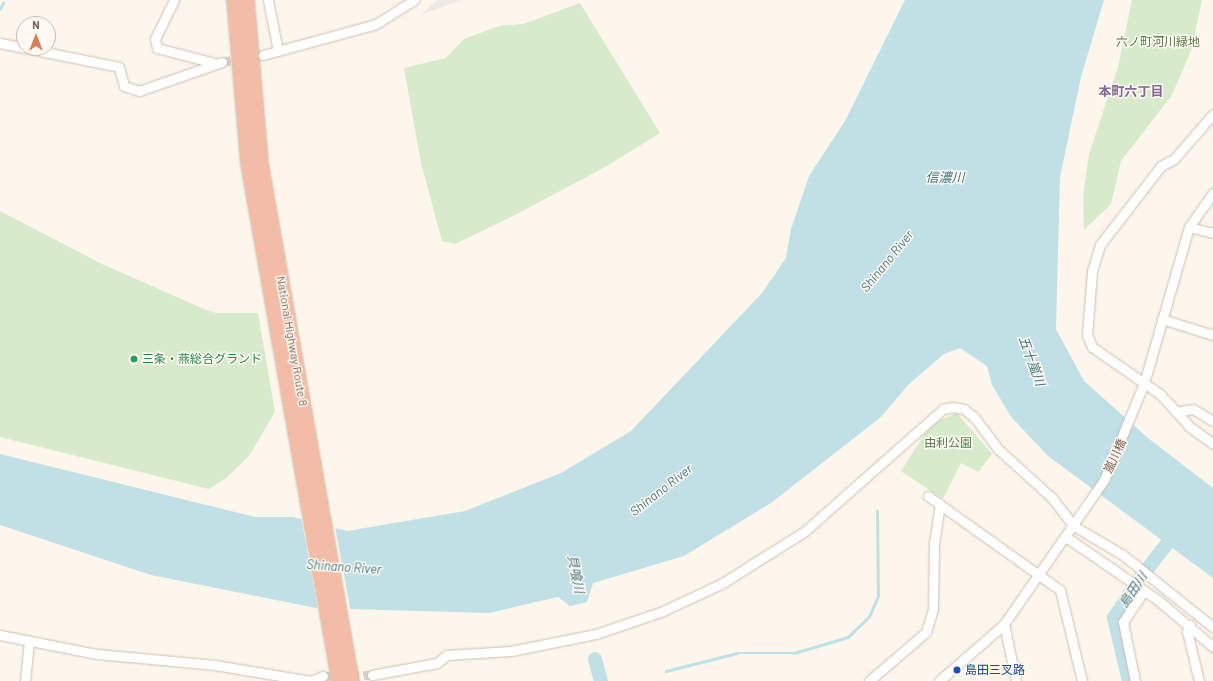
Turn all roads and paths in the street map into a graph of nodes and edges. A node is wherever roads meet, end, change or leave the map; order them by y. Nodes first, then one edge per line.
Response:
1 (174, 0) edge
2 (234, 0) edge
3 (246, 0) edge
4 (268, 0) edge
5 (414, 0) edge
6 (0, 43) edge
7 (278, 51) junction
8 (263, 55) dead end
9 (246, 98) junction
10 (1213, 114) edge
11 (1213, 193) edge
12 (1189, 227) junction
13 (1213, 233) edge
14 (1162, 319) junction
15 (1213, 335) edge
16 (1144, 383) junction
17 (1176, 412) junction
18 (1213, 421) edge
19 (1213, 444) edge
20 (928, 496) dead end
21 (940, 504) junction
22 (1074, 526) junction
23 (1066, 537) junction
24 (1039, 575) junction
25 (1144, 591) junction
26 (1004, 624) junction
27 (1190, 625) junction
28 (1213, 626) edge
29 (0, 635) edge
30 (29, 641) junction
31 (1213, 647) edge
32 (341, 649) junction
33 (323, 676) tunnel mouth
34 (372, 676) tunnel mouth
35 (275, 679) edge
36 (25, 681) edge
37 (339, 681) edge
38 (352, 681) edge
39 (869, 681) edge
40 (939, 681) edge
41 (1016, 681) edge
42 (1082, 681) edge
43 (1135, 681) edge
44 (1199, 681) edge

1 - 6 street
2 - 9 highway, National Highway Route 8
3 - 9 highway, National Highway Route 8
4 - 7 street
5 - 7 street
7 - 8 street
9 - 32 highway, National Highway Route 8
10 - 16 street
11 - 12 street, 嵐川橋
12 - 13 street
12 - 14 street, 嵐川橋
14 - 15 street
14 - 16 street, 嵐川橋
16 - 17 street
16 - 22 street, 嵐川橋
17 - 18 street
17 - 19 street
20 - 21 street
21 - 24 street
21 - 39 street
22 - 23 street, 嵐川橋
22 - 28 street
22 - 34 street
23 - 24 street, 嵐川橋
23 - 25 street
24 - 26 street, 嵐川橋
24 - 42 street
25 - 27 street
25 - 43 street
26 - 40 street, 嵐川橋
26 - 41 street
27 - 31 street
27 - 44 street
29 - 30 street
30 - 35 street
30 - 36 street
32 - 37 highway, National Highway Route 8
32 - 38 highway, National Highway Route 8
33 - 35 street

